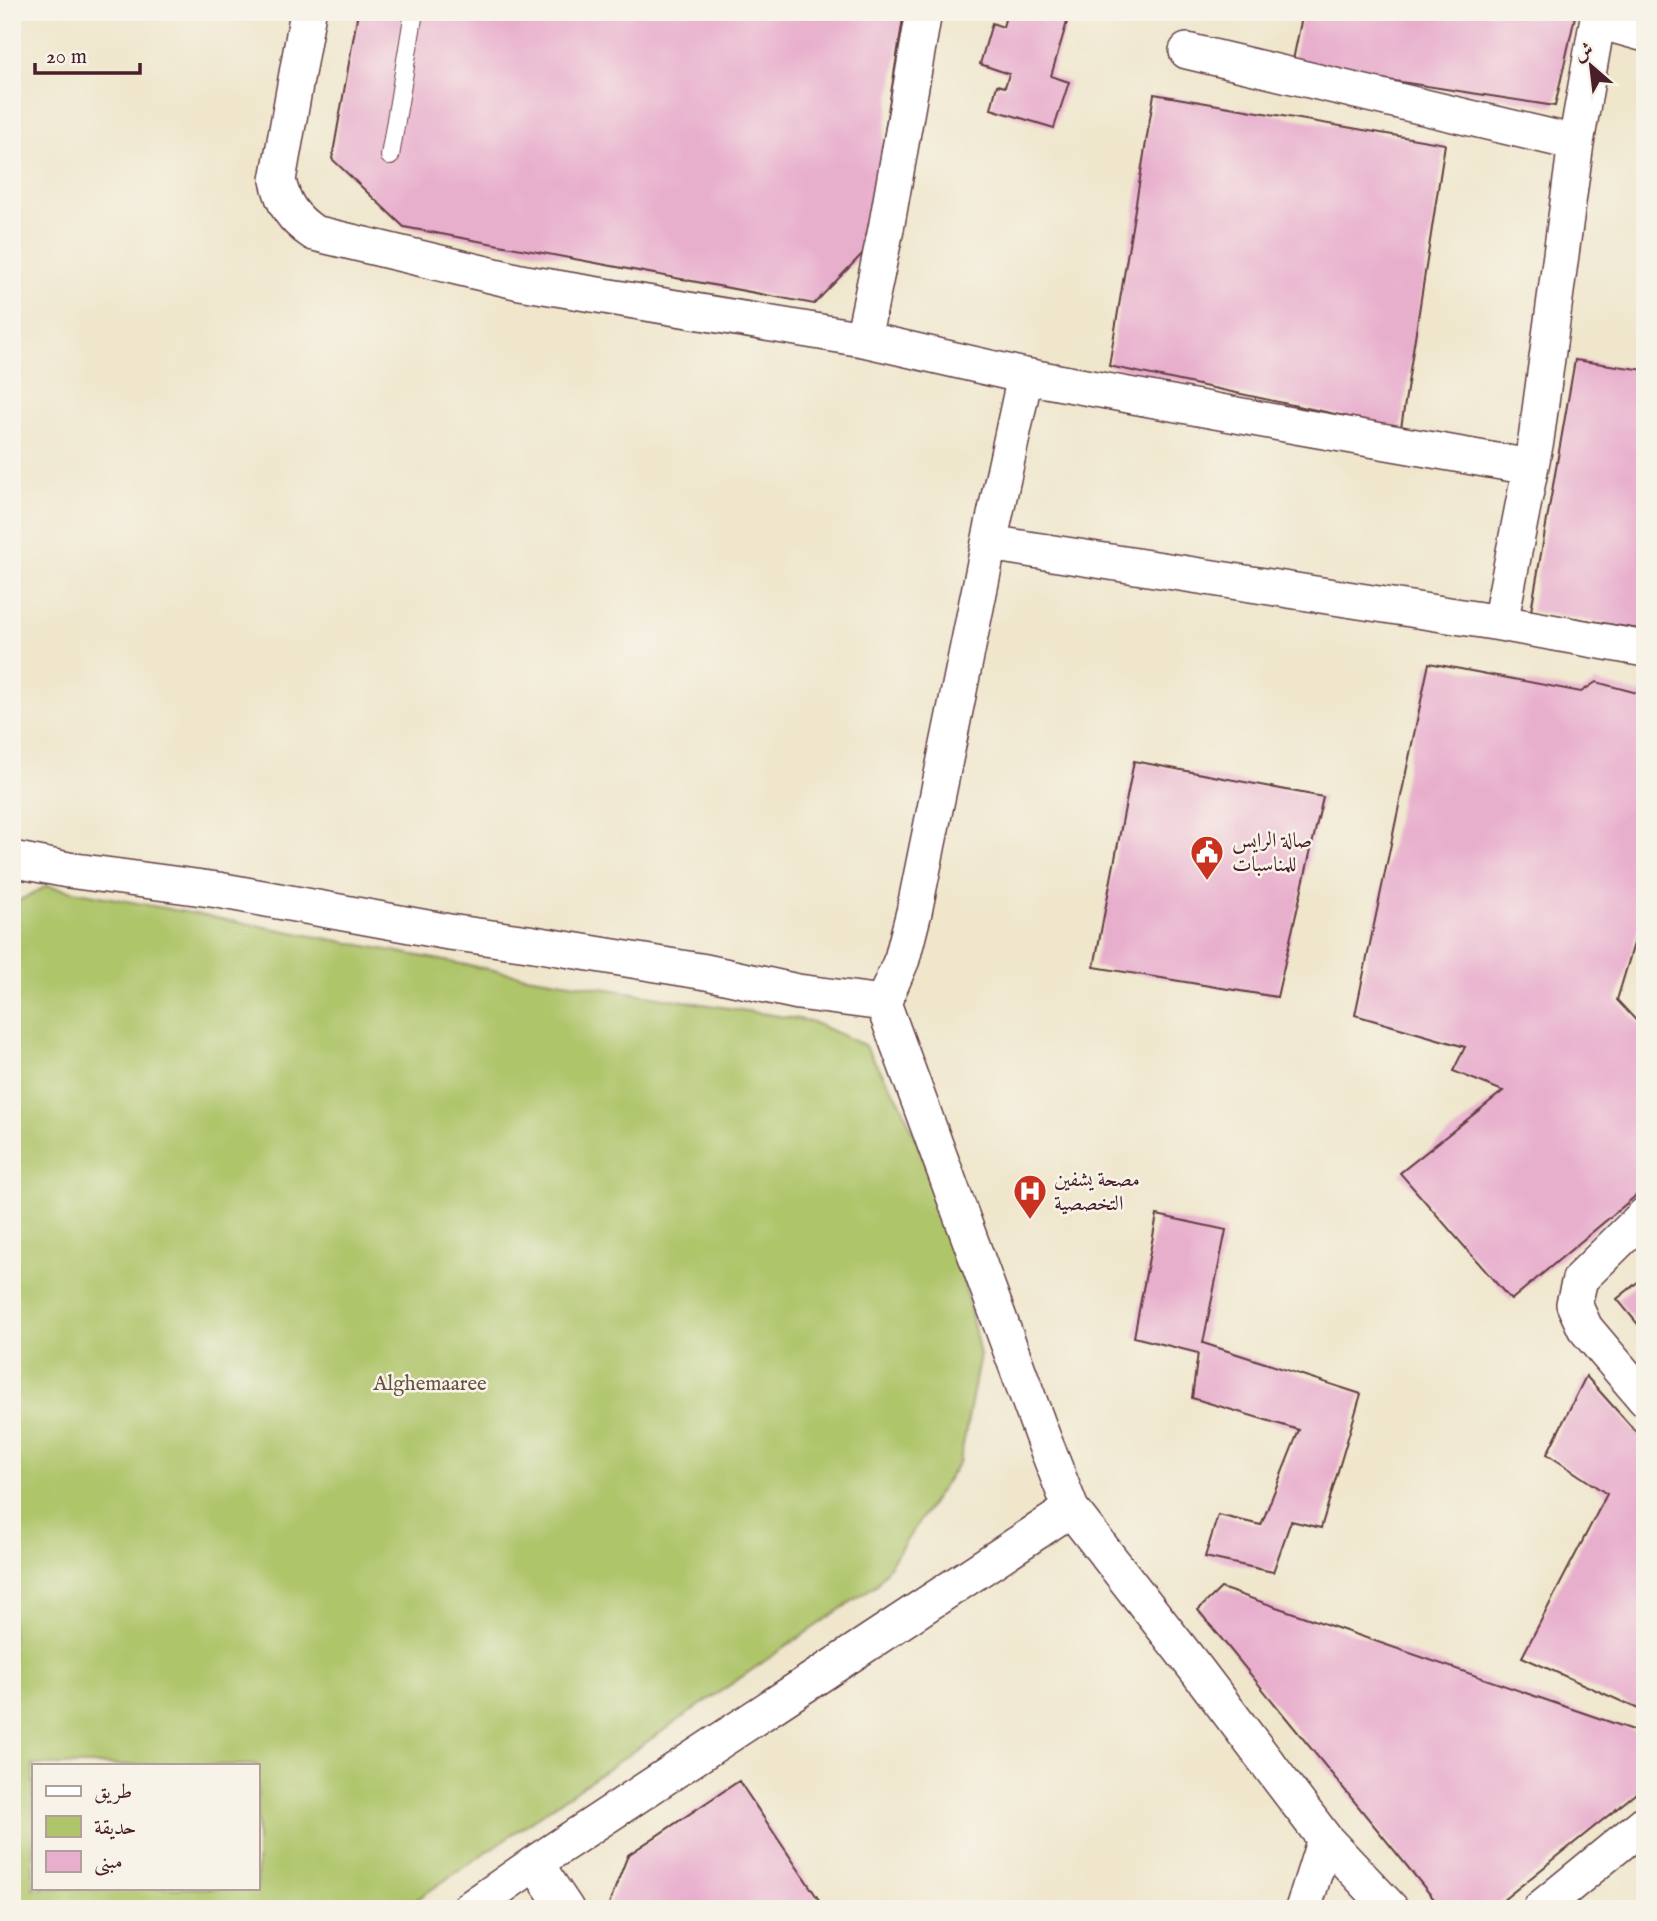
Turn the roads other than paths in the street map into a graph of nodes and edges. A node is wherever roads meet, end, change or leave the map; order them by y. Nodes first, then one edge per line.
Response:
1 (308, 12) edge
2 (414, 12) edge
3 (924, 12) edge
4 (1599, 16) edge
5 (1645, 34) edge
6 (1187, 51) dead end
7 (1576, 143) junction
8 (390, 156) dead end
9 (863, 339) junction
10 (1025, 376) junction
11 (1530, 467) junction
12 (989, 543) junction
13 (1500, 623) junction
14 (1645, 649) edge
15 (12, 859) edge
16 (883, 1003) junction
17 (1645, 1215) edge
18 (1645, 1399) edge
19 (1071, 1509) junction
20 (1645, 1823) edge
21 (1325, 1839) junction
22 (536, 1863) junction
23 (468, 1909) edge
24 (566, 1909) edge
25 (1303, 1909) edge
26 (1391, 1909) edge
27 (1540, 1909) edge

1 - 9 street
2 - 8 lane
3 - 9 street
4 - 5 street
4 - 7 street
6 - 7 street
7 - 11 street
9 - 10 street
10 - 11 street
10 - 12 street
11 - 13 street
12 - 13 street
12 - 16 street
13 - 14 street
15 - 16 street
16 - 19 street
17 - 18 street
19 - 21 street
19 - 22 street
20 - 27 street
21 - 25 street
21 - 26 street
22 - 23 street
22 - 24 street

